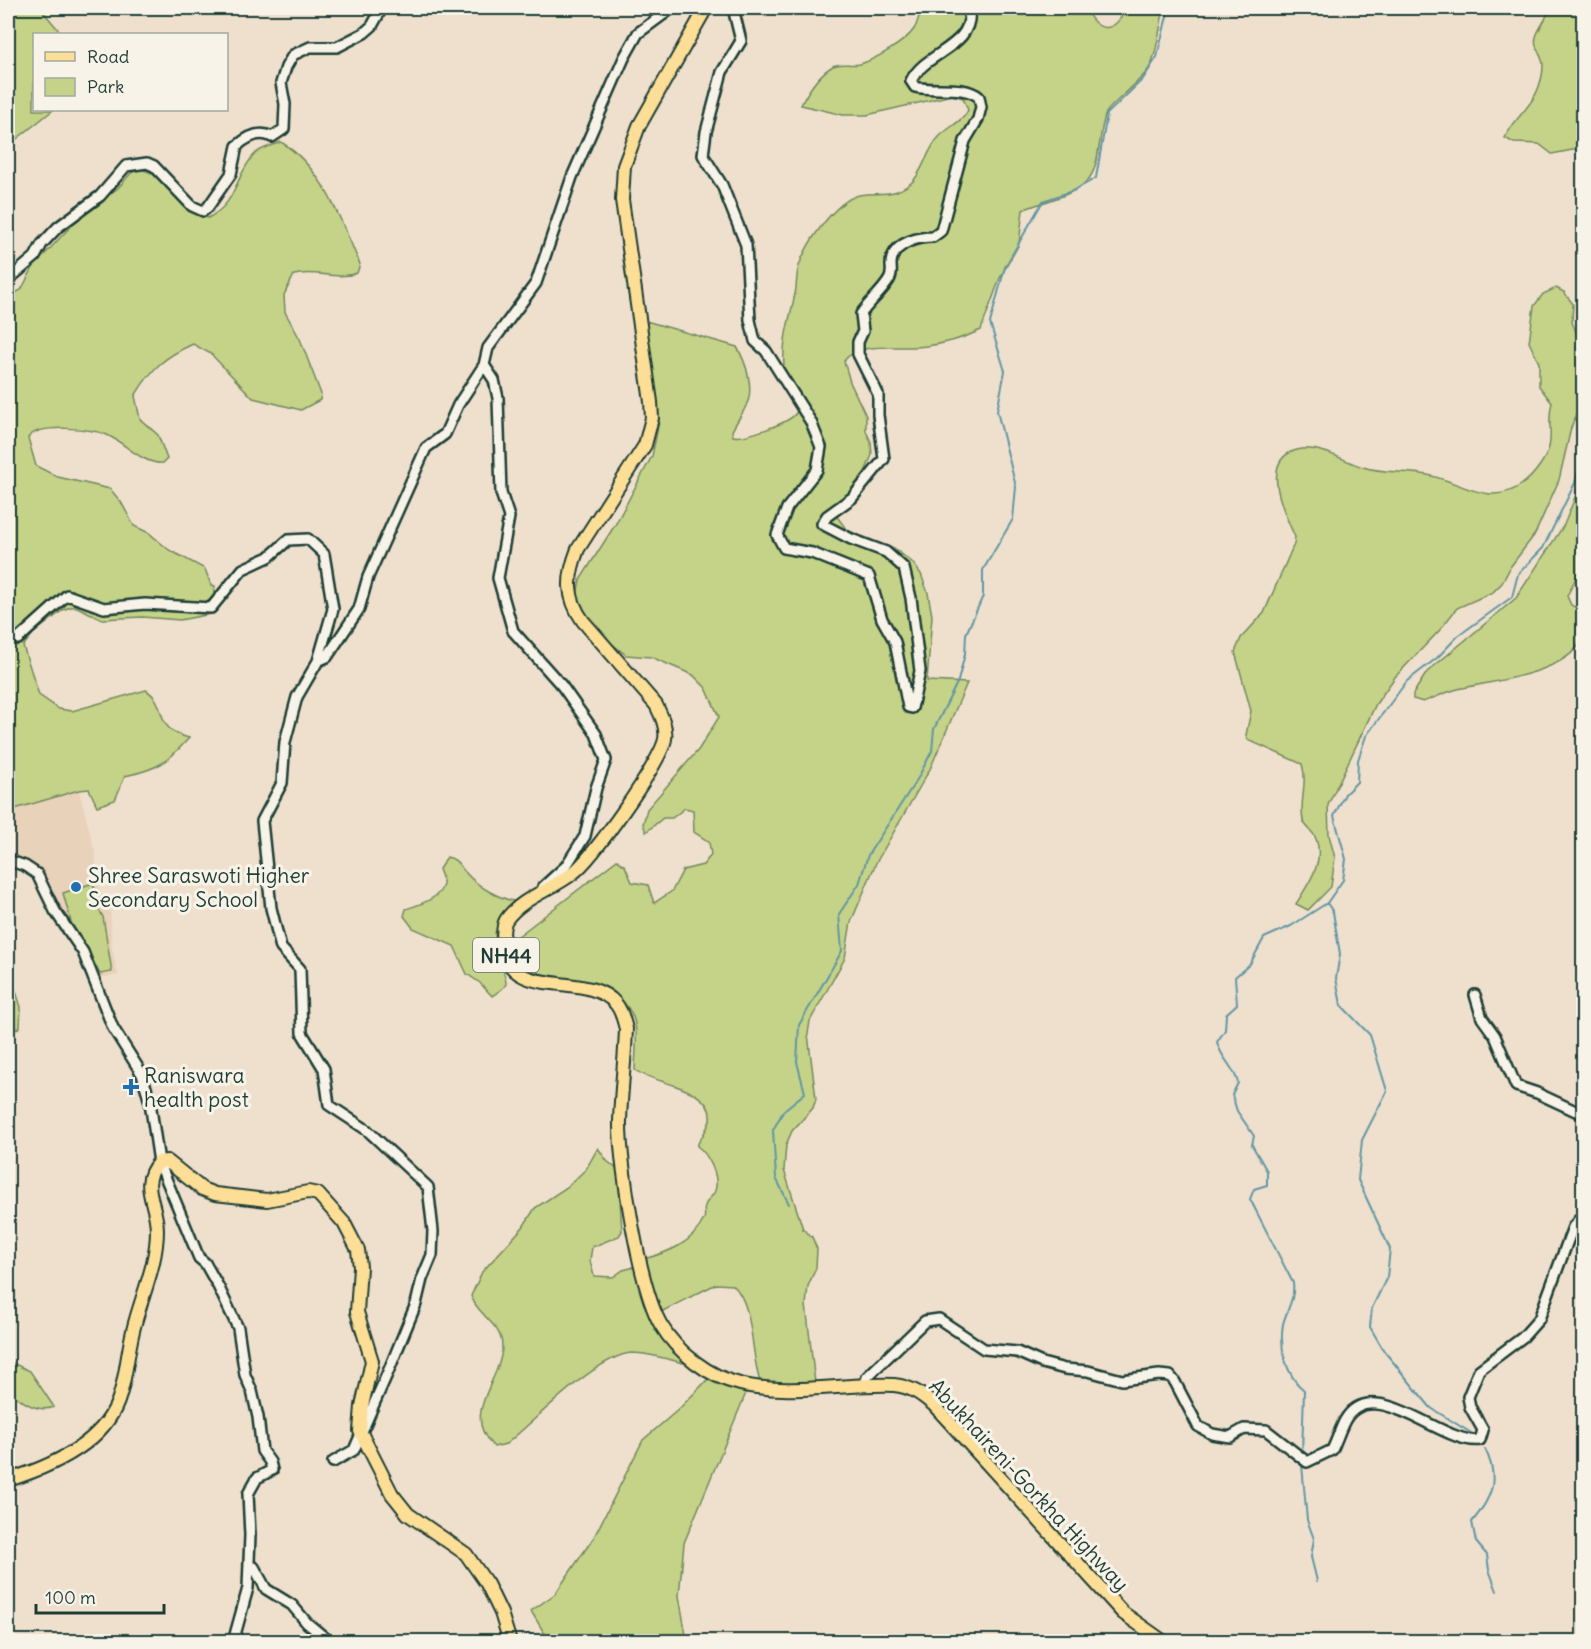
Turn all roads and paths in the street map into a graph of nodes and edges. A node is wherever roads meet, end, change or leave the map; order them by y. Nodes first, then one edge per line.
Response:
1 (382, 8) edge
2 (672, 8) edge
3 (706, 8) edge
4 (733, 8) edge
5 (969, 8) edge
6 (8, 280) edge
7 (484, 365) junction
8 (8, 635) edge
9 (318, 661) junction
10 (8, 860) edge
11 (533, 897) junction
12 (1475, 995) dead end
13 (1584, 1115) edge
14 (159, 1162) junction
15 (1584, 1213) edge
16 (865, 1384) junction
17 (360, 1431) junction
18 (333, 1462) dead end
19 (8, 1480) edge
20 (249, 1569) junction
21 (233, 1641) edge
22 (328, 1641) edge
23 (510, 1641) edge
24 (1164, 1641) edge

1 - 6 street
2 - 7 street
3 - 11 main road, Abukhaireni-Gorkha Highway / NH44
4 - 5 street
7 - 9 street
7 - 11 street
8 - 9 street
9 - 17 street
10 - 14 street
11 - 16 main road, Abukhaireni-Gorkha Highway / NH44
12 - 13 street
14 - 17 main road
14 - 19 main road
14 - 20 street
15 - 16 street
16 - 24 main road, Abukhaireni-Gorkha Highway / NH44
17 - 18 street
17 - 23 main road
20 - 21 street
20 - 22 street

